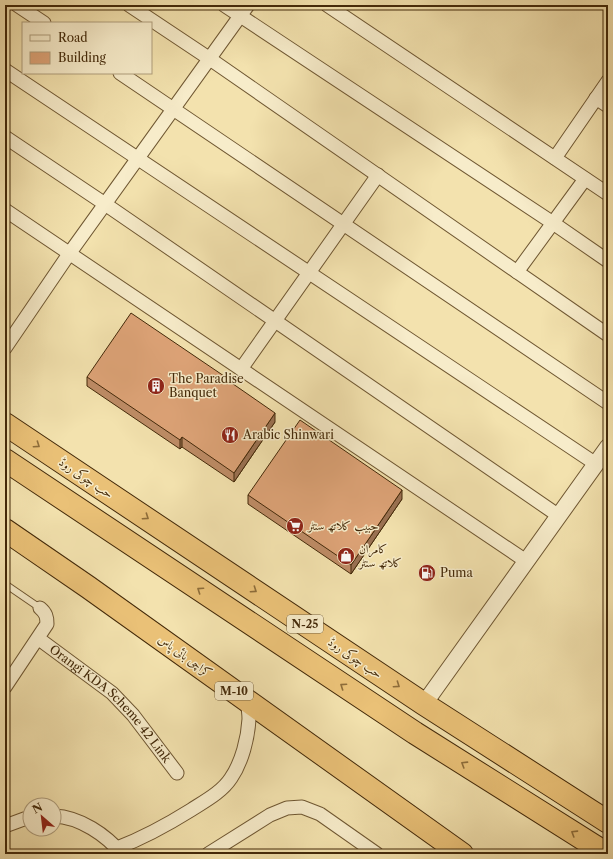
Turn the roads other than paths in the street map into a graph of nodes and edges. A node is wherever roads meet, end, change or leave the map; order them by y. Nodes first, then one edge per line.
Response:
1 (17, 5) edge
2 (130, 5) edge
3 (224, 5) edge
4 (248, 5) edge
5 (327, 5) edge
6 (240, 16) junction
7 (42, 22) edge
8 (210, 59) junction
9 (5, 70) edge
10 (122, 74) edge
11 (608, 81) edge
12 (596, 98) junction
13 (608, 106) edge
14 (174, 109) junction
15 (5, 137) edge
16 (555, 158) junction
17 (138, 159) junction
18 (378, 176) junction
19 (585, 179) junction
20 (608, 194) edge
21 (105, 204) junction
22 (5, 210) edge
23 (554, 223) junction
24 (343, 224) junction
25 (70, 254) junction
26 (608, 261) edge
27 (308, 272) junction
28 (517, 272) junction
29 (275, 320) junction
30 (608, 335) edge
31 (5, 348) edge
32 (241, 369) junction
33 (608, 403) edge
34 (5, 424) edge
35 (608, 447) edge
36 (5, 460) edge
37 (596, 464) junction
38 (559, 516) junction
39 (5, 530) edge
40 (526, 561) junction
41 (5, 584) edge
42 (40, 608) joint
43 (39, 639) junction
44 (5, 688) edge
45 (247, 701) junction
46 (424, 704) junction
47 (177, 773) dead end
48 (62, 818) edge
49 (22, 820) edge
50 (608, 822) edge
51 (5, 826) edge
52 (120, 851) edge
53 (208, 854) edge
54 (377, 854) edge
55 (462, 854) edge
56 (607, 854) edge

1 - 7 street
2 - 8 street
3 - 6 street
4 - 6 street
5 - 16 street
6 - 8 street
6 - 23 street
8 - 14 street
8 - 18 street
9 - 17 street
10 - 14 street
11 - 12 street
12 - 13 street
12 - 16 street
14 - 17 street
14 - 24 street
15 - 21 street
16 - 19 street
17 - 21 street
17 - 27 street
18 - 24 street
18 - 28 street
19 - 20 street
19 - 23 street
21 - 25 street
21 - 29 street
22 - 25 street
23 - 26 street
23 - 28 street
24 - 27 street
24 - 33 street
25 - 31 street
25 - 32 street
27 - 29 street
27 - 37 street
28 - 30 street
29 - 32 street
29 - 38 street
32 - 40 street
34 -> 46 highway, حب چوکی روڈ / N-25
35 - 37 street
56 -> 36 highway
37 - 38 street
38 - 40 street
39 - 45 highway, کراچی بائی پاس / M-10
40 - 46 street
41 - 42 lane
42 - 43 street
43 - 44 street
43 - 47 street, Orangi KDA Scheme 42 Link
45 - 52 street
45 - 55 highway, کراچی بائی پاس / M-10
46 - 50 highway, حب چوکی روڈ / N-25
48 - 52 street
49 - 51 street
53 - 54 street

